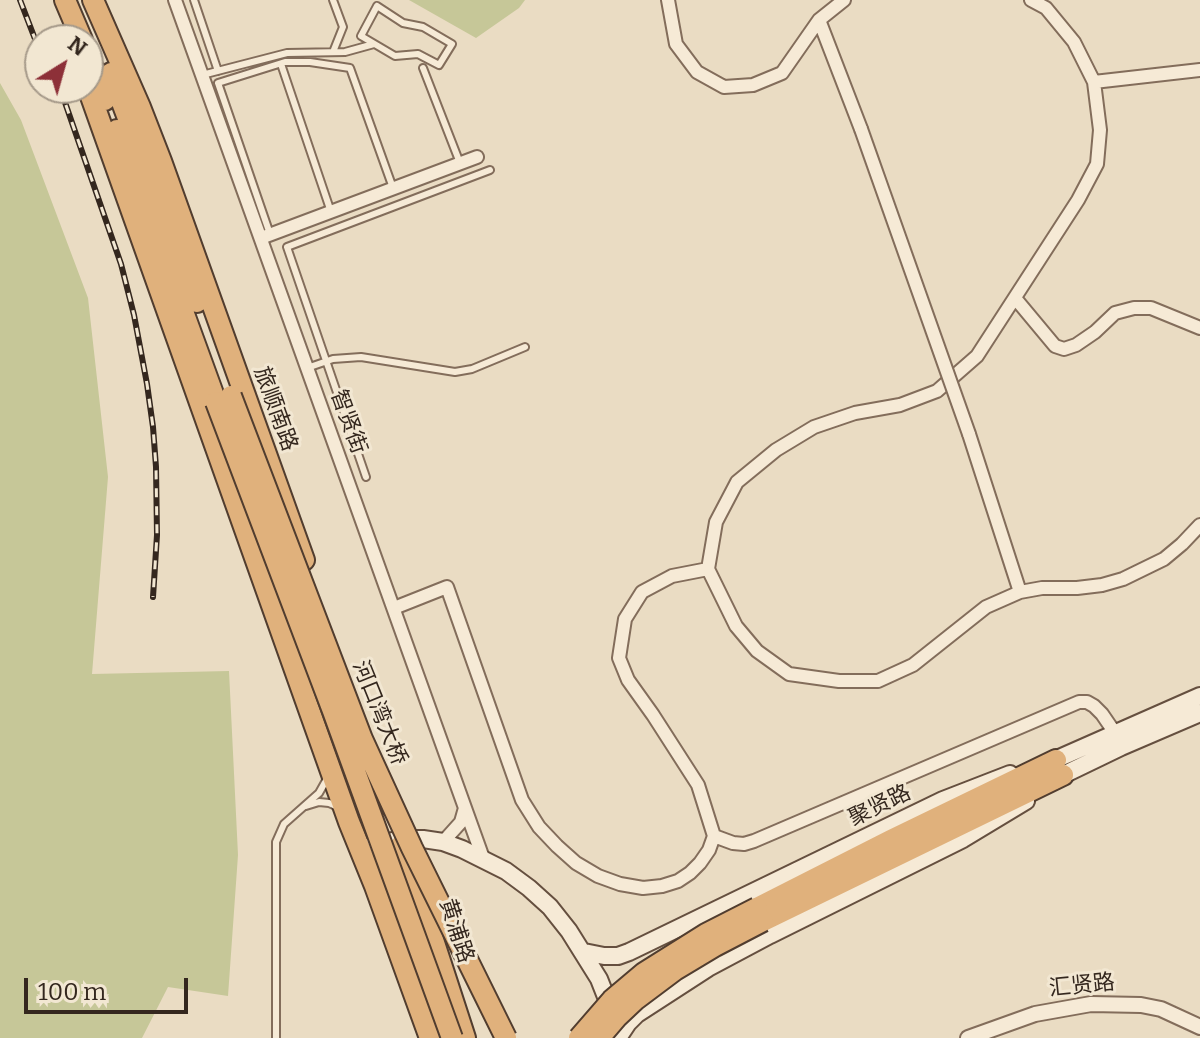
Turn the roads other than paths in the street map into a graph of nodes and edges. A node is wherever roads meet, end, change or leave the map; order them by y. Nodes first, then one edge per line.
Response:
1 (57, 0) edge
2 (65, 0) edge
3 (84, 0) edge
4 (93, 0) edge
5 (175, 0) edge
6 (194, 0) edge
7 (333, 0) edge
8 (668, 0) edge
9 (844, 0) edge
10 (1031, 0) edge
11 (819, 20) junction
12 (65, 24) edge
13 (75, 24) edge
14 (374, 44) junction
15 (333, 52) junction
16 (281, 64) junction
17 (423, 68) dead end
18 (1200, 70) edge
19 (218, 71) junction
20 (202, 75) junction
21 (1094, 82) junction
22 (104, 96) edge
23 (94, 104) edge
24 (477, 157) dead end
25 (460, 163) junction
26 (490, 170) dead end
27 (393, 188) junction
28 (331, 212) junction
29 (266, 236) junction
30 (1015, 298) junction
31 (1200, 328) edge
32 (525, 347) dead end
33 (326, 362) junction
34 (307, 368) junction
35 (224, 399) junction
36 (366, 477) dead end
37 (1200, 525) edge
38 (708, 569) junction
39 (1020, 592) junction
40 (394, 608) junction
41 (1200, 696) edge
42 (1200, 713) edge
43 (1115, 733) junction
44 (328, 765) junction
45 (1060, 767) junction
46 (465, 808) junction
47 (299, 809) junction
48 (346, 814) junction
49 (714, 836) junction
50 (401, 839) junction
51 (443, 842) junction
52 (360, 849) junction
53 (483, 858) junction
54 (760, 914) junction
55 (584, 952) junction
56 (629, 952) junction
57 (649, 1005) junction
58 (1200, 1027) edge
59 (276, 1038) edge
60 (430, 1038) edge
61 (452, 1038) edge
62 (465, 1038) edge
63 (506, 1038) edge
64 (579, 1038) edge
65 (599, 1038) edge
66 (617, 1038) edge
67 (968, 1038) edge

1 - 12 highway
2 - 13 highway
3 - 35 highway
4 - 50 highway, 旅顺南路
5 - 20 street, 智贤街
6 - 19 lane
7 - 15 lane
8 - 11 street
9 - 11 street
10 - 21 street
11 - 39 street, bridge
14 - 14 lane
14 - 15 lane
15 - 19 lane
16 - 27 lane
16 - 28 lane
16 - 29 lane
17 - 25 lane
18 - 21 street
19 - 20 lane
20 - 29 street, 智贤街
21 - 30 street
22 - 35 highway
23 - 44 highway
24 - 25 street
25 - 27 street
26 - 33 lane
27 - 28 street
28 - 29 street
29 - 34 street, 智贤街
30 - 31 street
30 - 38 street
32 - 33 lane
33 - 34 lane
33 - 36 lane
34 - 40 street, 智贤街
35 - 61 highway, 河口湾大桥, bridge
35 - 63 highway, 河口湾大桥, bridge
37 - 39 street
38 - 39 street
38 - 49 street
40 - 46 street, 智贤街
40 - 49 street
41 - 43 main road, 聚贤路
42 - 45 main road, 聚贤路
43 - 45 main road, 聚贤路
43 - 49 street
44 - 47 lane
44 - 48 highway
45 - 54 highway
45 - 56 main road, 聚贤路
45 - 57 main road, 聚贤路
46 - 51 street
46 - 53 street, 智贤街
47 - 48 lane
47 - 59 lane
48 - 52 highway
50 - 51 main road, 聚贤路
50 - 52 main road, 聚贤路
50 - 62 highway, 黄浦路
51 - 53 main road, 聚贤路
52 - 60 highway
53 - 55 main road, 聚贤路
54 - 64 highway, bridge
54 - 65 highway, bridge
55 - 56 main road, 聚贤路
55 - 66 main road, 聚贤路
56 - 57 main road
57 - 66 main road, 聚贤路
58 - 67 street, 汇贤路

